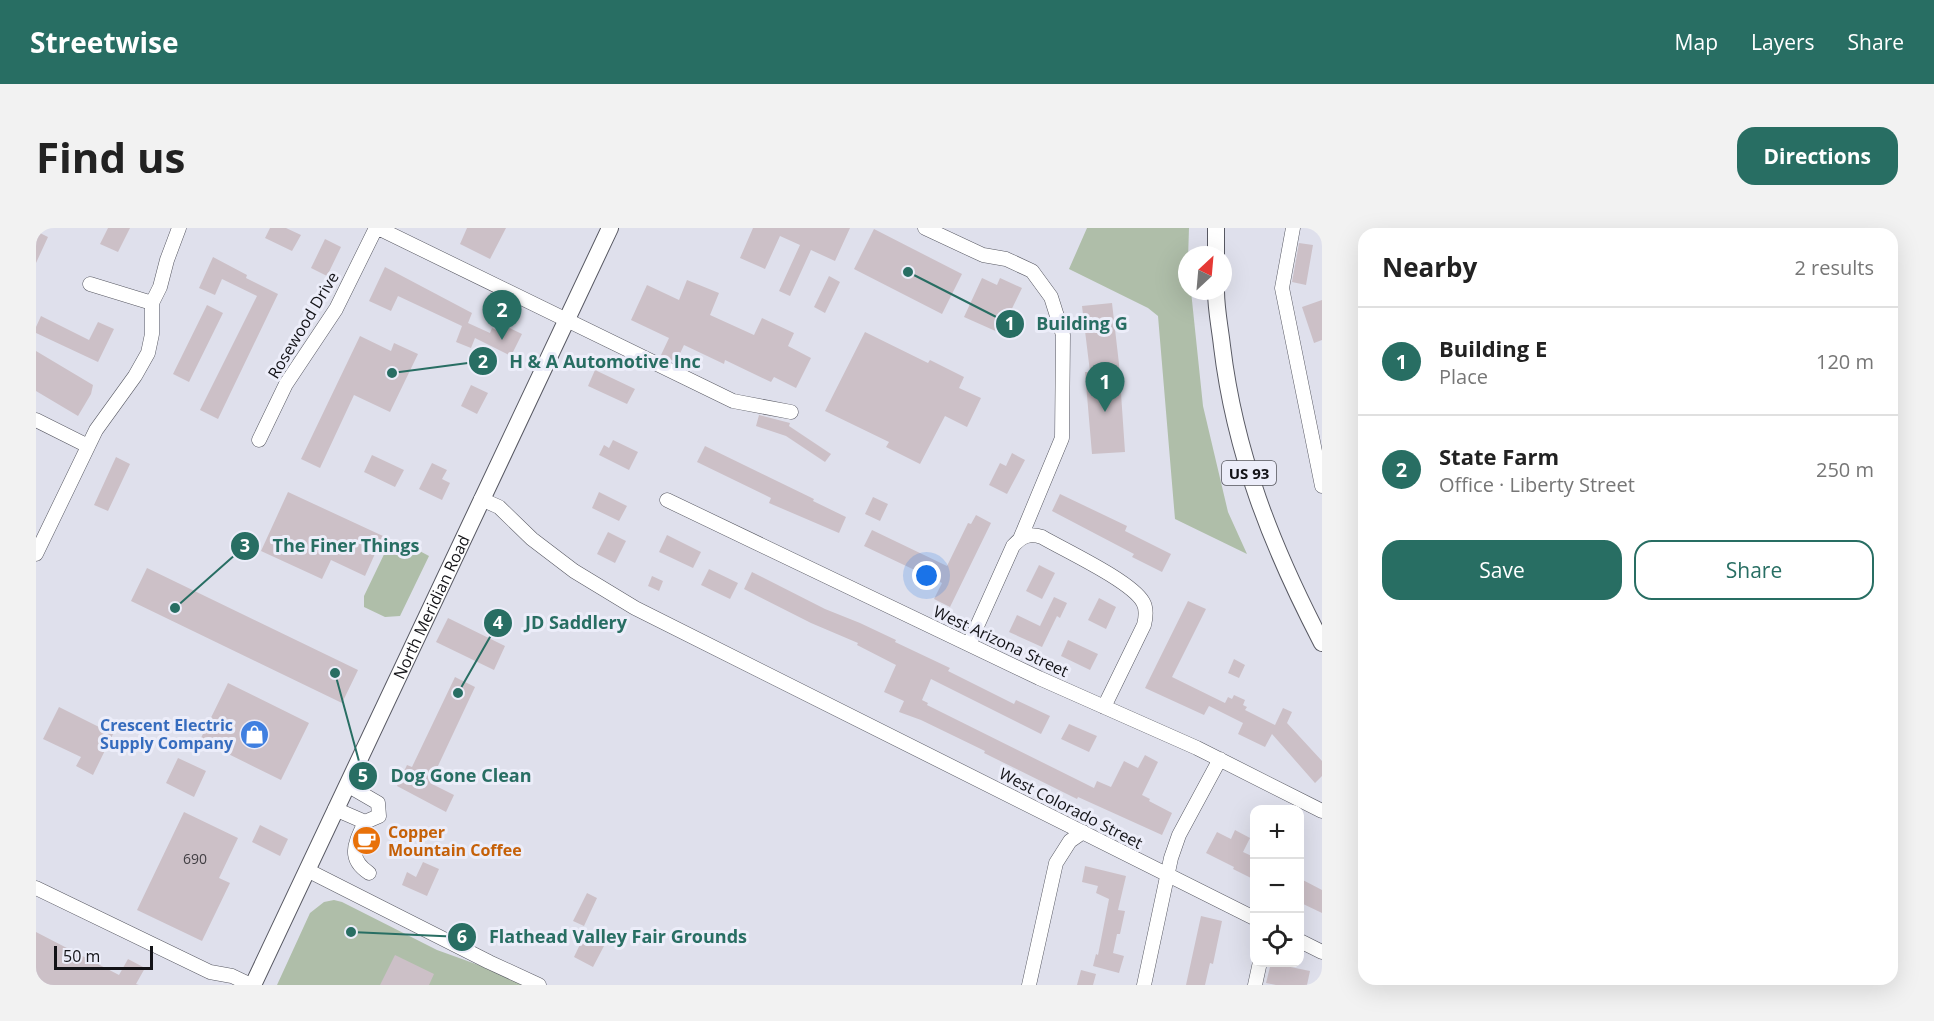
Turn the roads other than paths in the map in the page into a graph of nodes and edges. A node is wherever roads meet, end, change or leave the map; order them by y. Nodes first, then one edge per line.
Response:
1 (179, 228) edge
2 (377, 228) edge
3 (610, 228) edge
4 (925, 228) edge
5 (1216, 228) edge
6 (1293, 228) edge
7 (1216, 246) edge
8 (90, 284) dead end
9 (1217, 300) edge
10 (152, 303) junction
11 (566, 320) junction
12 (791, 412) dead end
13 (36, 420) edge
14 (259, 440) dead end
15 (88, 446) junction
16 (1322, 486) edge
17 (482, 499) junction
18 (667, 500) dead end
19 (1020, 539) junction
20 (36, 554) edge
21 (1322, 643) edge
22 (969, 644) junction
23 (1104, 707) junction
24 (1220, 759) junction
25 (347, 785) junction
26 (335, 809) junction
27 (1322, 811) edge
28 (365, 822) junction
29 (1083, 832) junction
30 (307, 870) junction
31 (369, 873) dead end
32 (1167, 874) junction
33 (36, 888) edge
34 (1250, 916) edge
35 (1304, 943) edge
36 (1322, 952) edge
37 (1259, 967) edge
38 (252, 985) edge
39 (538, 985) edge
40 (1029, 985) edge
41 (1144, 985) edge
42 (1255, 985) edge

1 - 10 street
2 - 11 street
2 - 14 street, Rosewood Drive
3 - 11 main road, North Meridian Road
4 - 19 street
5 - 7 main road
6 - 16 street
8 - 10 street
9 - 21 main road, US 93
10 - 15 street
11 - 12 street
11 - 17 main road, North Meridian Road
13 - 15 street
15 - 20 street
17 - 25 main road, North Meridian Road
17 - 29 street, West Colorado Street
18 - 22 street, West Arizona Street
19 - 22 street
19 - 23 street
22 - 23 street, West Arizona Street
23 - 24 street, West Arizona Street
24 - 27 street, West Arizona Street
24 - 32 street
25 - 26 main road, North Meridian Road
25 - 28 street
26 - 28 street
26 - 30 main road, North Meridian Road
28 - 31 street
29 - 32 street, West Colorado Street
29 - 40 street
30 - 38 main road, North Meridian Road
30 - 39 street
32 - 34 street, West Colorado Street
32 - 41 street
33 - 38 street
35 - 36 street
37 - 42 street

